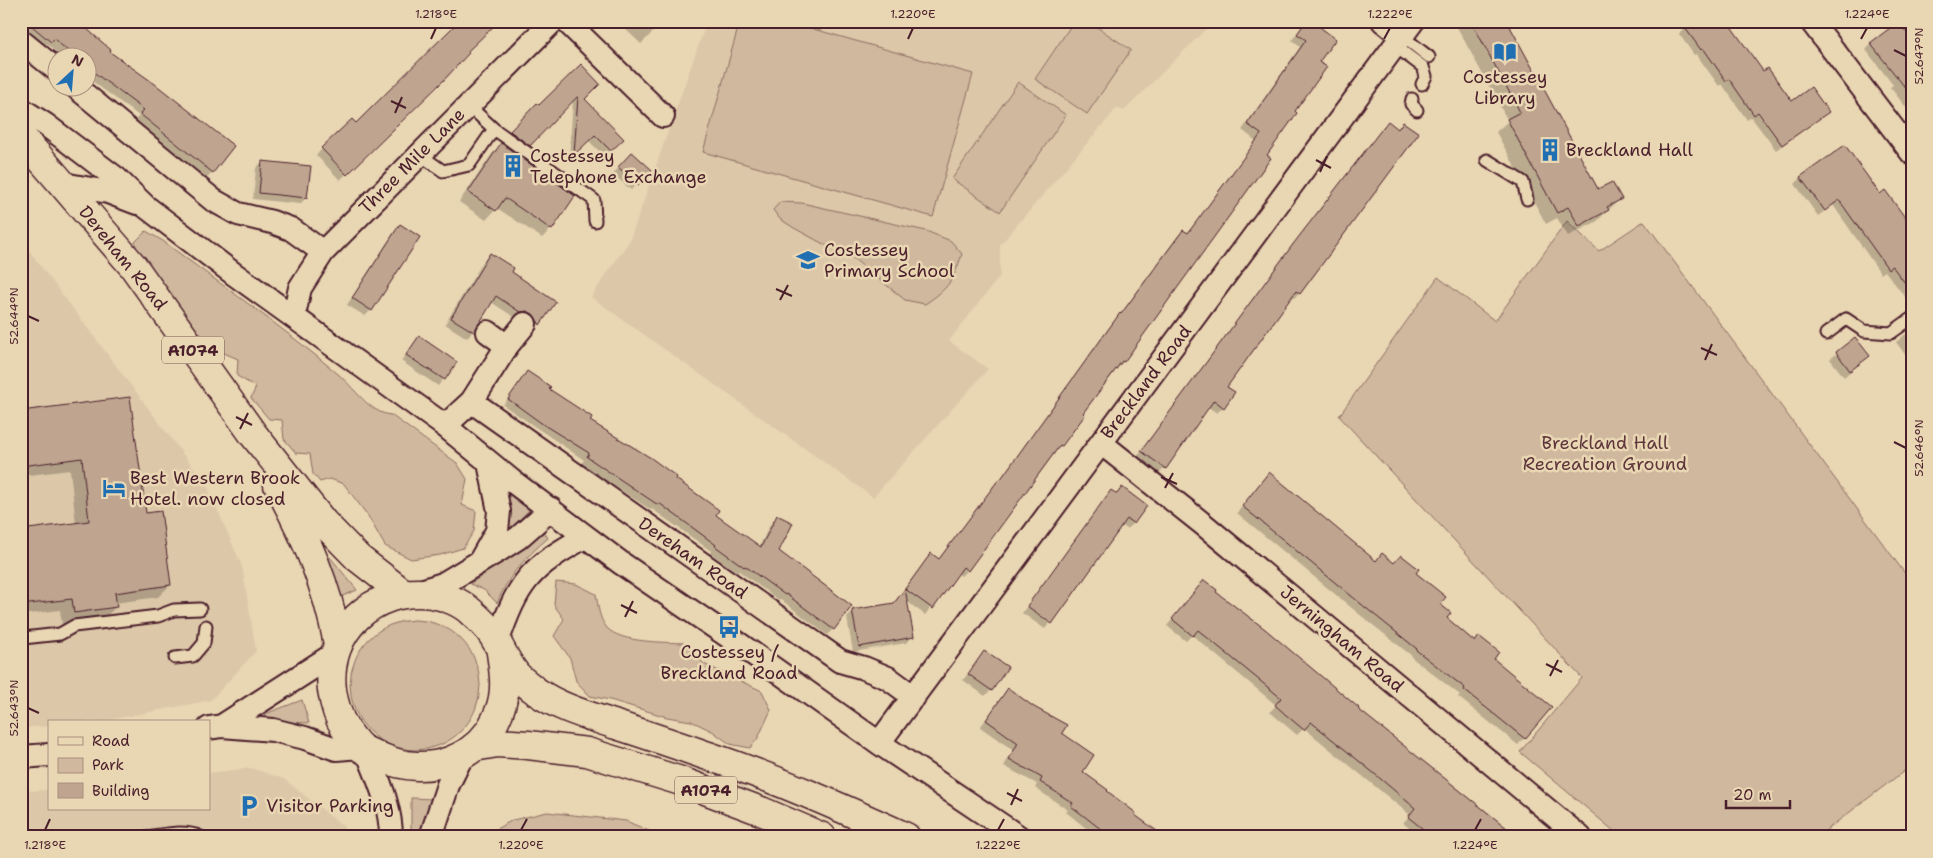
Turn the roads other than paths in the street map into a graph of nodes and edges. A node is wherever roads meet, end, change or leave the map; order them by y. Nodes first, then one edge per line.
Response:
1 (552, 21) edge
2 (566, 21) edge
3 (1383, 21) edge
4 (1811, 21) edge
5 (1403, 35) edge
6 (21, 41) edge
7 (1429, 57) dead end
8 (48, 63) edge
9 (1422, 84) dead end
10 (89, 98) edge
11 (468, 106) junction
12 (21, 109) edge
13 (662, 116) dead end
14 (494, 129) junction
15 (21, 136) edge
16 (1912, 153) edge
17 (419, 154) junction
18 (1487, 160) dead end
19 (63, 184) junction
20 (1528, 199) dead end
21 (145, 206) junction
22 (594, 221) dead end
23 (323, 252) junction
24 (294, 315) junction
25 (1912, 318) edge
26 (525, 324) dead end
27 (488, 332) dead end
28 (1826, 334) dead end
29 (507, 346) junction
30 (478, 406) dead end
31 (445, 426) junction
32 (253, 434) junction
33 (1101, 443) junction
34 (489, 462) junction
35 (550, 509) junction
36 (585, 537) junction
37 (479, 563) junction
38 (410, 593) junction
39 (200, 609) dead end
40 (206, 626) dead end
41 (24, 638) dead end
42 (499, 648) junction
43 (336, 649) junction
44 (175, 658) dead end
45 (914, 697) junction
46 (215, 727) edge
47 (879, 743) junction
48 (363, 749) junction
49 (469, 751) junction
50 (48, 755) edge
51 (21, 757) edge
52 (1007, 835) edge
53 (148, 837) edge
54 (201, 837) edge
55 (391, 837) edge
56 (431, 837) edge
57 (822, 837) edge
58 (906, 837) edge
59 (1580, 837) edge

1 - 11 street, Three Mile Lane
2 - 13 street
3 - 5 street
4 - 16 street
5 - 7 lane
5 - 9 lane
5 - 33 street, Breckland Road
6 - 8 street
10 - 23 street
11 - 14 lane
11 - 17 street, Three Mile Lane
12 - 21 street
14 - 17 lane
14 - 22 lane
15 - 19 highway, Dereham Road / A1074
17 - 23 street, Three Mile Lane
18 - 20 lane
19 - 21 street
19 - 32 highway, Dereham Road / A1074
21 - 24 street
23 - 24 street, Three Mile Lane
24 - 31 street
25 - 28 lane
26 - 29 street
27 - 29 street
29 - 31 street
30 - 45 street, Dereham Road
31 - 34 street
32 - 38 highway, Dereham Road / A1074
32 - 43 highway, Dereham Road / A1074
33 - 45 street, Breckland Road
33 - 59 street, Jerningham Road
34 - 35 street
34 - 37 street
35 - 36 street
35 - 37 street, Dereham Road
36 - 42 street, Dereham Road
36 - 47 street
37 - 38 street, Dereham Road
38 - 42 highway, Dereham Road
38 - 43 highway, Dereham Road
39 - 41 lane
40 - 44 lane
42 - 49 highway, Dereham Road
42 - 58 highway, Dereham Road / A1074
43 - 46 street
43 - 48 highway, Dereham Road
45 - 47 street, Breckland Road
46 - 48 street
47 - 52 street
48 - 49 highway, Dereham Road
48 - 55 street
49 - 56 street
49 - 57 highway, Dereham Road / A1074
50 - 51 street
53 - 54 lane

